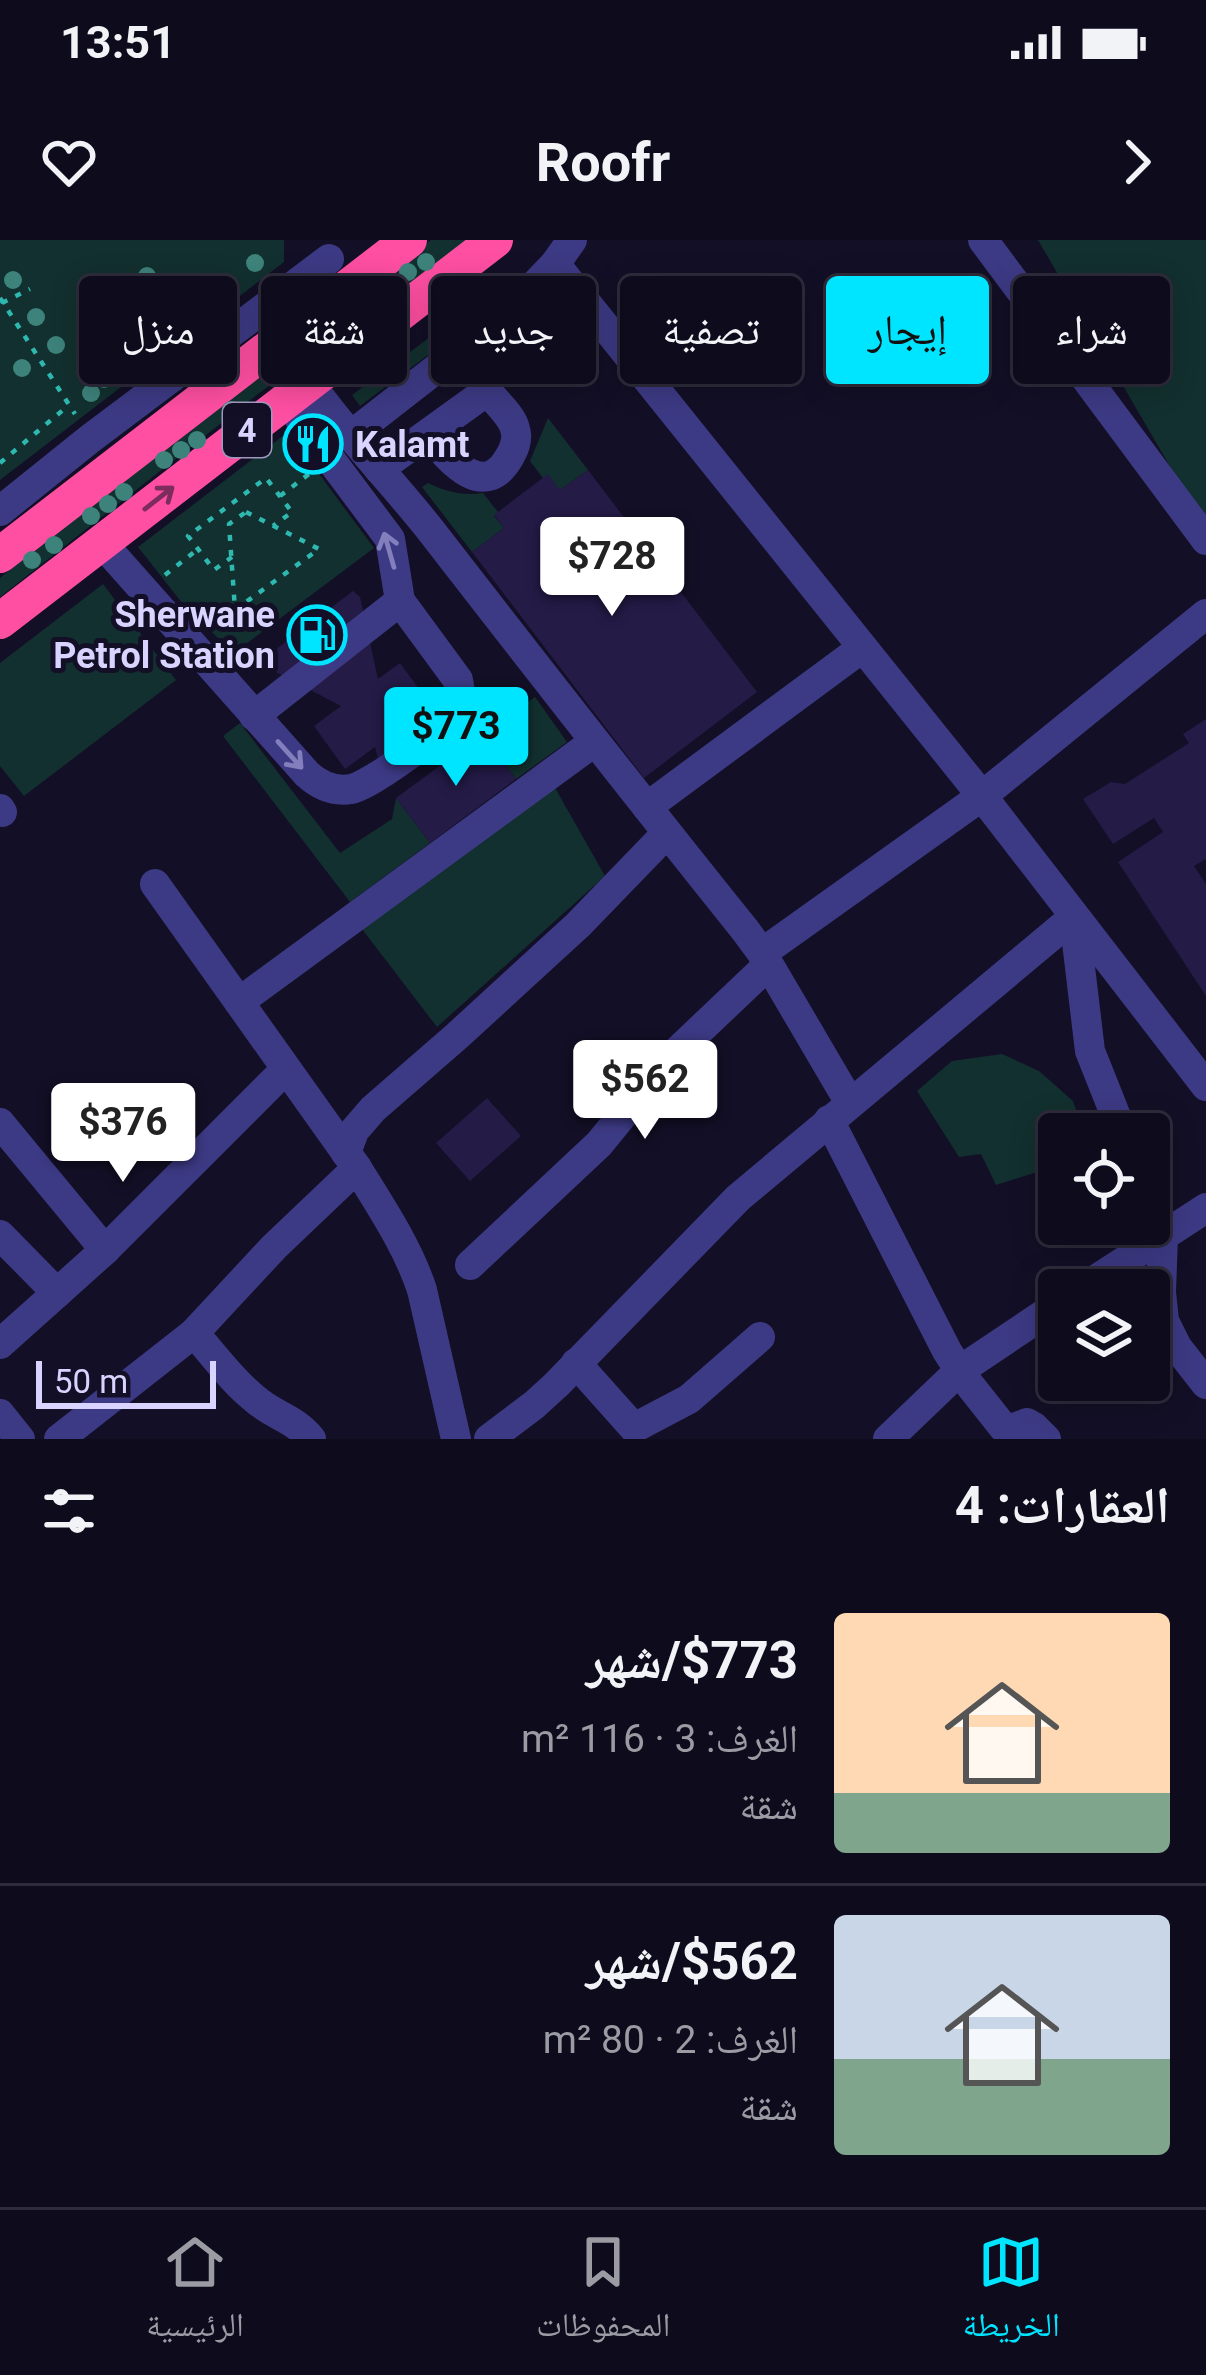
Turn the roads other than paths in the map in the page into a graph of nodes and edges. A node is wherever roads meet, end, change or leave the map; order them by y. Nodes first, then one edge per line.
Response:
1 (409, 240) edge
2 (495, 240) edge
3 (983, 240) edge
4 (564, 252) edge
5 (332, 262) edge
6 (541, 276) edge
7 (431, 373) edge
8 (483, 384) edge
9 (297, 391) junction
10 (487, 391) junction
11 (429, 435) junction
12 (350, 436) junction
13 (379, 469) junction
14 (0, 511) edge
15 (1206, 541) edge
16 (101, 542) junction
17 (0, 555) edge
18 (400, 601) junction
19 (1206, 614) edge
20 (0, 621) edge
21 (862, 648) junction
22 (254, 716) junction
23 (594, 742) junction
24 (982, 796) junction
25 (646, 807) junction
26 (667, 833) junction
27 (155, 884) dead end
28 (1074, 917) junction
29 (765, 959) junction
30 (239, 1002) junction
31 (286, 1069) junction
32 (1206, 1086) edge
33 (839, 1111) junction
34 (1115, 1113) edge
35 (0, 1123) edge
36 (352, 1161) junction
37 (1206, 1208) edge
38 (1170, 1232) edge
39 (0, 1235) edge
40 (1150, 1245) edge
41 (1162, 1245) edge
42 (105, 1250) junction
43 (470, 1265) dead end
44 (1112, 1269) edge
45 (57, 1293) junction
46 (1038, 1318) edge
47 (194, 1333) junction
48 (760, 1337) dead end
49 (0, 1344) edge
50 (576, 1363) junction
51 (958, 1371) junction
52 (1206, 1384) edge
53 (0, 1414) edge
54 (1005, 1434) edge
55 (20, 1439) edge
56 (59, 1439) edge
57 (311, 1439) edge
58 (456, 1439) edge
59 (489, 1439) edge
60 (888, 1439) edge
61 (1046, 1439) edge

1 - 5 highway, 4
2 - 9 highway, 4
3 - 15 street
4 - 6 street
4 - 21 street
5 - 14 street
5 - 17 highway, 4
7 - 12 street
8 - 10 street
9 - 12 street
16 -> 9 highway, 4
18 -> 9 street
10 - 11 street
10 - 11 street
11 - 13 street
12 - 13 street
13 - 23 street
16 - 20 highway, 4
16 - 22 street
18 - 22 street
22 -> 18 street
19 - 24 street
21 - 24 street
21 - 25 street
23 - 25 street
23 - 30 street
24 - 28 street
24 - 29 street
25 - 26 street
26 - 29 street
26 - 36 street
27 - 30 street
28 - 32 street
28 - 33 street
28 - 34 street
29 - 33 street
29 - 43 street
30 - 31 street
31 - 36 street
31 - 42 street
33 - 50 street
33 - 51 street
35 - 42 street
36 - 47 street
36 - 58 street
37 - 38 street
39 - 45 street
40 - 44 street
41 - 52 street
42 - 45 street
45 - 49 street
46 - 51 street
47 - 56 street
47 - 57 street
48 - 50 street
50 - 59 street
51 - 54 street
51 - 60 street
53 - 55 street
54 - 61 street

